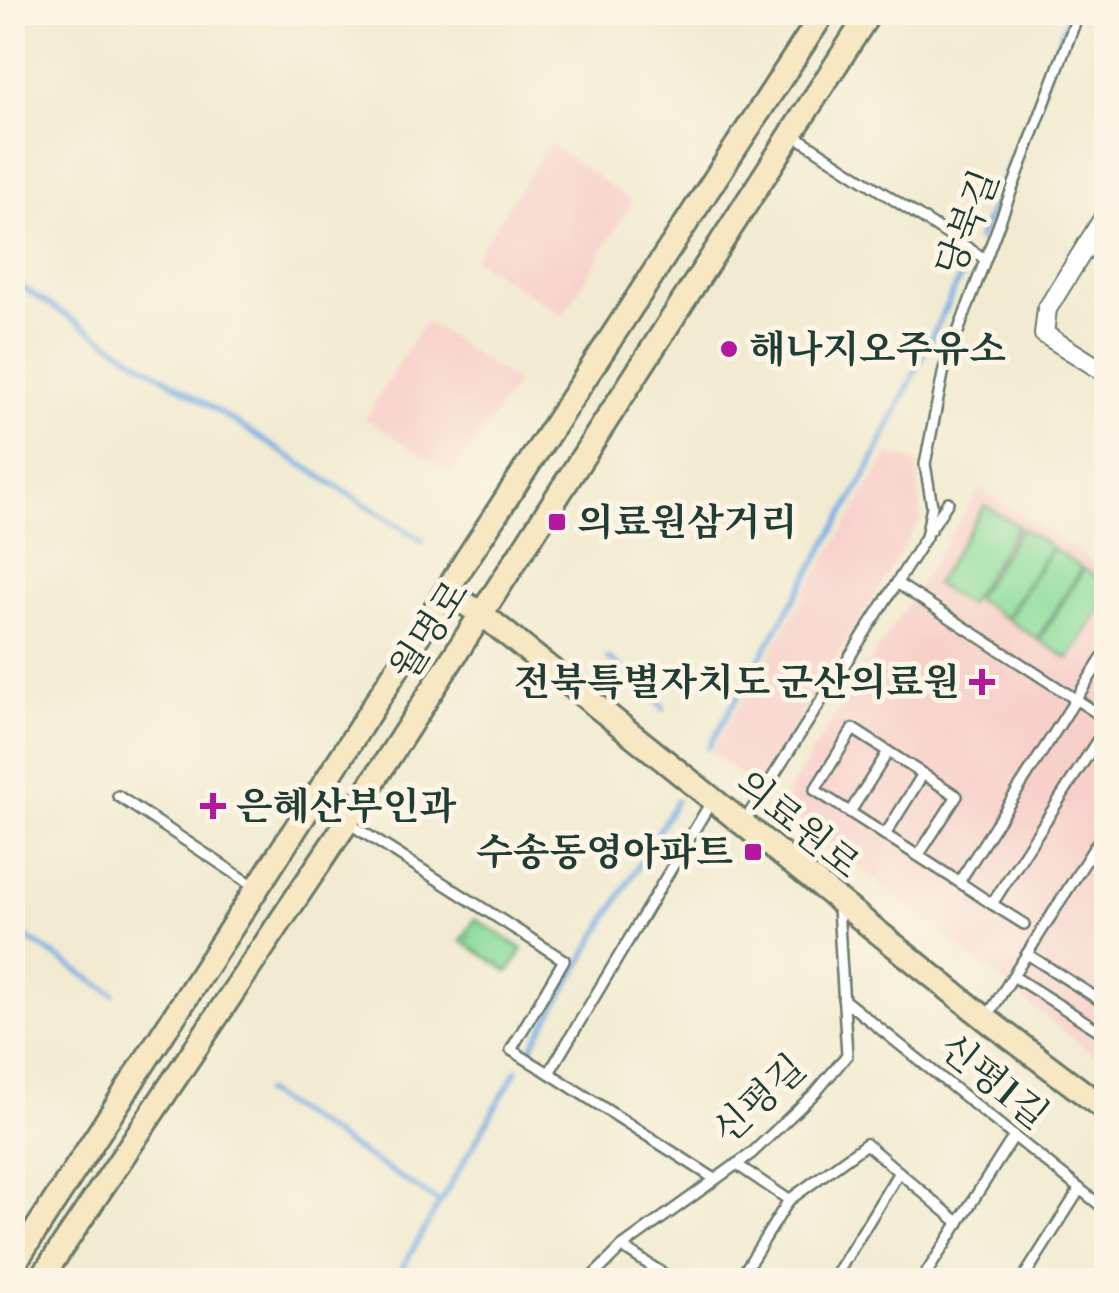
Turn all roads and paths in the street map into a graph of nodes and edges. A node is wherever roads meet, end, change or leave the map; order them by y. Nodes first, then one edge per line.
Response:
1 (824, 12) edge
2 (870, 12) edge
3 (1079, 12) edge
4 (792, 134) junction
5 (1106, 214) edge
6 (985, 258) junction
7 (1106, 373) edge
8 (948, 502) dead end
9 (926, 537) junction
10 (898, 584) junction
11 (446, 592) junction
12 (482, 614) junction
13 (1106, 652) edge
14 (1076, 699) junction
15 (1106, 719) edge
16 (1106, 726) edge
17 (888, 752) junction
18 (923, 774) junction
19 (118, 796) dead end
20 (712, 800) junction
21 (850, 812) junction
22 (347, 822) junction
23 (742, 824) junction
24 (1106, 829) edge
25 (884, 835) junction
26 (918, 856) junction
27 (960, 882) junction
28 (258, 888) junction
29 (838, 901) junction
30 (992, 904) junction
31 (1024, 924) dead end
32 (1027, 954) junction
33 (1013, 976) junction
34 (843, 999) junction
35 (1106, 1004) edge
36 (986, 1019) junction
37 (1106, 1035) edge
38 (549, 1073) junction
39 (1106, 1110) edge
40 (1014, 1136) junction
41 (736, 1164) junction
42 (899, 1172) junction
43 (715, 1179) junction
44 (1080, 1189) junction
45 (789, 1200) junction
46 (1106, 1210) edge
47 (959, 1223) junction
48 (622, 1247) junction
49 (12, 1267) edge
50 (40, 1280) edge
51 (589, 1280) edge
52 (674, 1280) edge
53 (739, 1280) edge
54 (832, 1280) edge
55 (922, 1280) edge
56 (1022, 1280) edge

1 - 11 street, 월명로
2 - 4 street, 월명로
3 - 6 lane, 당북길
4 - 6 lane
4 - 12 street, 월명로
5 - 7 street
6 - 9 lane, 당북길
8 - 9 lane
9 - 10 lane, 당북길
10 - 14 lane
10 - 23 lane, 당북길
11 - 12 street, 의료원로
11 - 28 street, 월명로
12 - 20 street, 의료원로
12 - 22 street, 월명로
13 - 14 lane
14 - 15 lane
14 - 27 lane
16 - 30 lane
17 - 18 lane
17 - 21 lane
17 - 21 lane
18 - 25 lane
18 - 26 lane
19 - 28 lane
20 - 23 street, 의료원로
20 - 38 lane
21 - 25 lane
22 - 38 lane
22 - 50 street, 월명로
23 - 29 street, 의료원로
24 - 32 lane
25 - 26 lane
26 - 27 lane
27 - 30 lane
28 - 49 street, 월명로
29 - 34 lane, 신평길
29 - 36 street, 의료원로
30 - 31 lane
32 - 33 lane
32 - 35 lane
33 - 36 lane
33 - 37 lane
34 - 40 lane, 신평1길
34 - 41 lane, 신평길
36 - 39 street, 의료원로
38 - 43 lane
40 - 44 lane, 신평1길
40 - 47 lane
41 - 43 lane, 신평길
41 - 45 lane
42 - 45 lane
42 - 47 lane
42 - 54 lane
43 - 48 lane, 신평길
44 - 46 lane, 신평1길
44 - 56 lane
45 - 53 lane
47 - 55 lane
48 - 51 lane, 신평길
48 - 52 lane

